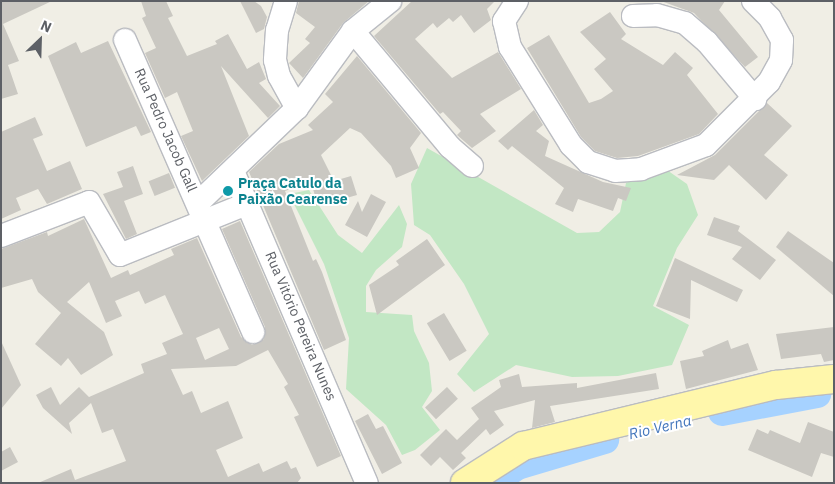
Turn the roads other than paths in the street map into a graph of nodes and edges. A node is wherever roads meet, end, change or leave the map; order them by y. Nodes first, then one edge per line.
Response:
1 (286, 1) edge
2 (390, 1) edge
3 (516, 1) edge
4 (753, 1) edge
5 (633, 16) dead end
6 (353, 31) junction
7 (125, 40) dead end
8 (755, 100) junction
9 (297, 108) junction
10 (472, 166) dead end
11 (233, 170) junction
12 (249, 203) junction
13 (202, 212) junction
14 (1, 236) edge
15 (253, 332) dead end
16 (834, 379) edge
17 (367, 483) edge
18 (464, 483) edge

1 - 9 street
2 - 6 street
3 - 8 street
4 - 8 street
5 - 8 street
6 - 9 street
6 - 10 street
7 - 13 street, Rua Pedro Jacob Gall
9 - 11 street
11 - 12 street, Rua Vitório Pereira Nunes
11 - 13 street
12 - 13 street
12 - 17 street, Rua Vitório Pereira Nunes
13 - 14 street
13 - 15 street, Rua Pedro Jacob Gall
16 - 18 main road

